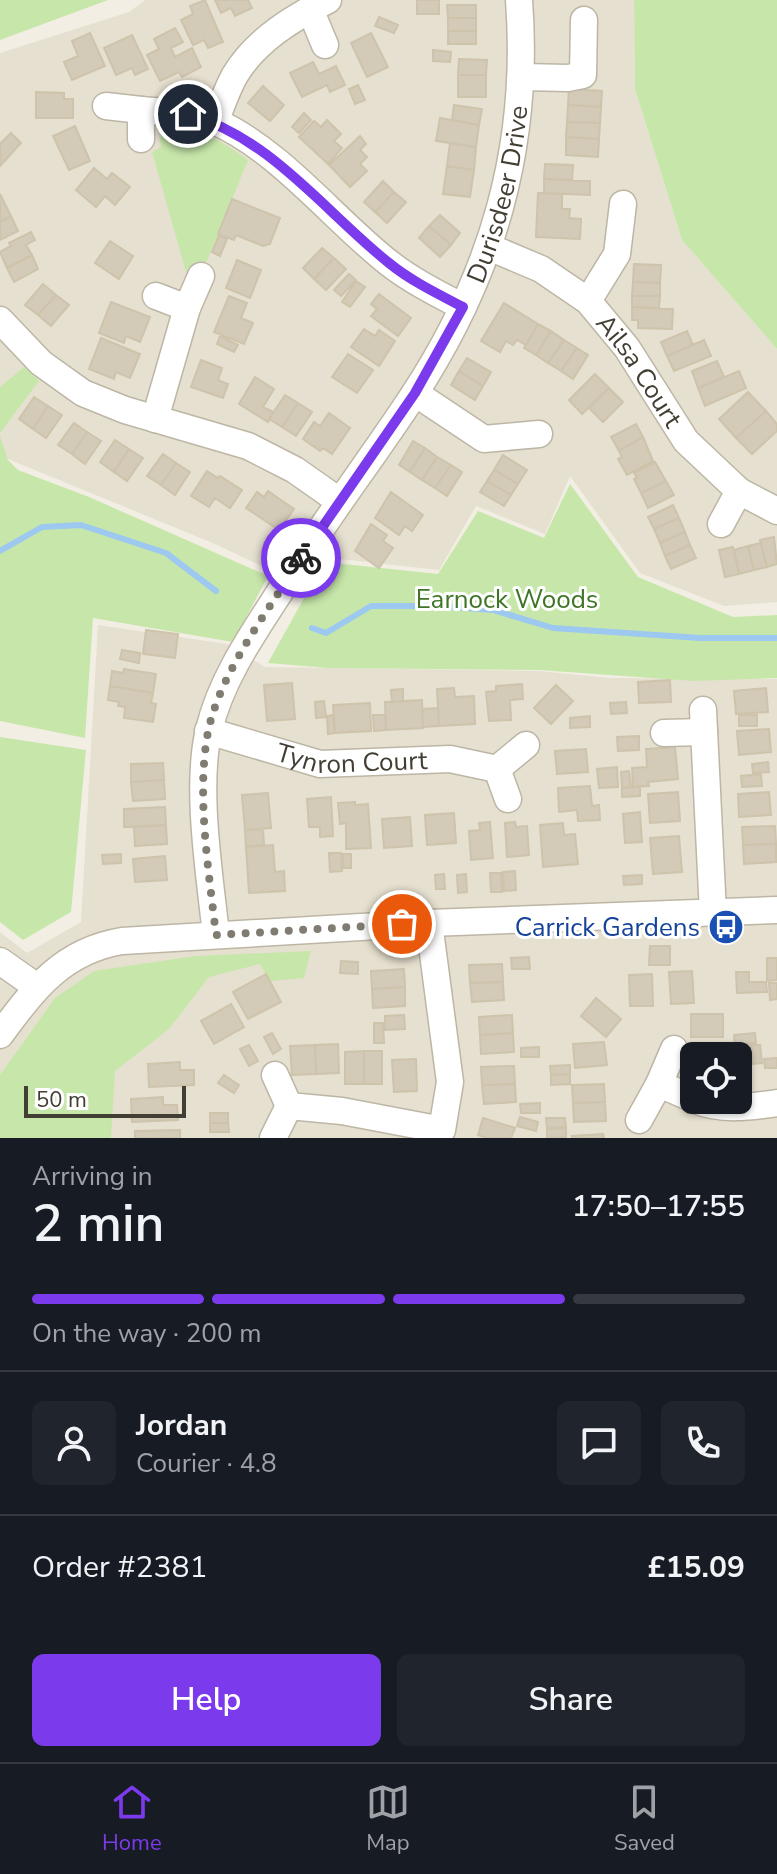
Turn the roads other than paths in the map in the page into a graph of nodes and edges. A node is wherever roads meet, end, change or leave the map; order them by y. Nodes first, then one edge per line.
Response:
1 (519, 0) edge
2 (319, 5) edge
3 (584, 20) dead end
4 (325, 45) dead end
5 (522, 77) junction
6 (106, 106) dead end
7 (141, 110) junction
8 (215, 122) junction
9 (141, 139) dead end
10 (623, 204) dead end
11 (489, 247) junction
12 (201, 276) dead end
13 (156, 296) dead end
14 (588, 301) junction
15 (463, 307) junction
16 (187, 308) junction
17 (0, 320) edge
18 (415, 393) junction
19 (155, 419) junction
20 (539, 434) dead end
21 (739, 491) junction
22 (339, 501) junction
23 (777, 511) edge
24 (721, 524) dead end
25 (208, 731) junction
26 (664, 733) dead end
27 (526, 745) dead end
28 (497, 769) junction
29 (508, 799) dead end
30 (777, 910) edge
31 (713, 913) junction
32 (429, 923) junction
33 (216, 935) junction
34 (0, 961) edge
35 (37, 987) junction
36 (0, 1035) edge
37 (674, 1049) dead end
38 (275, 1075) dead end
39 (659, 1084) junction
40 (680, 1093) edge
41 (777, 1103) edge
42 (289, 1106) junction
43 (752, 1106) edge
44 (639, 1120) dead end
45 (441, 1134) edge
46 (273, 1138) edge

1 - 5 street, Durisdeer Drive
2 - 4 street
2 - 8 street
3 - 5 street
5 - 11 street, Durisdeer Drive
6 - 7 street
7 - 8 street
7 - 9 street
8 - 15 street
10 - 14 street
11 - 14 street, Ailsa Court
11 - 15 street, Durisdeer Drive
12 - 16 street
13 - 16 street
14 - 21 street, Ailsa Court
15 - 18 street, Durisdeer Drive
16 - 19 street
17 - 19 street
18 - 20 street
18 - 22 street, Durisdeer Drive
19 - 22 street
21 - 23 street, Ailsa Court
21 - 24 street
22 - 25 street, Durisdeer Drive
25 - 28 street, Tynron Court
25 - 33 street, Durisdeer Drive
26 - 31 street
27 - 28 street
28 - 29 street
30 - 31 street
31 - 32 street
32 - 33 street
32 - 45 street
33 - 35 street
34 - 35 street
35 - 36 street
37 - 39 street
38 - 42 street
39 - 40 street
39 - 44 street
41 - 43 street
42 - 45 street
42 - 46 street

